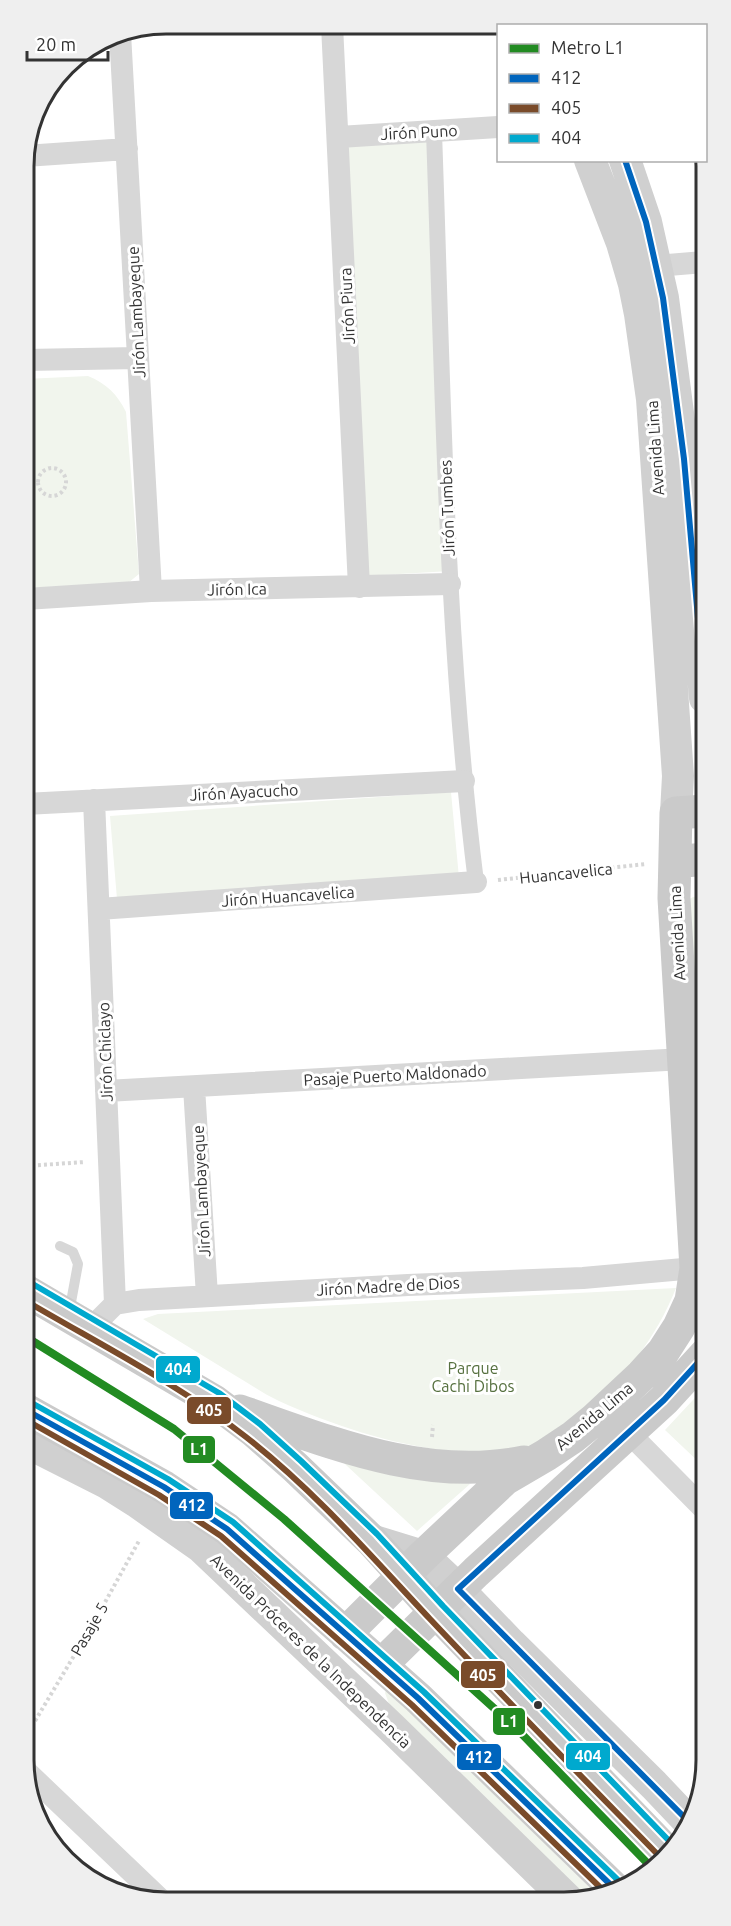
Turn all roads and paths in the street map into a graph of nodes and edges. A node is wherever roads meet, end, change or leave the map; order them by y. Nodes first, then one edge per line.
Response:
1 (333, 35) edge
2 (121, 43) edge
3 (497, 127) edge
4 (434, 132) junction
5 (339, 137) junction
6 (127, 149) junction
7 (35, 155) edge
8 (591, 162) edge
9 (626, 162) edge
10 (696, 263) edge
11 (657, 266) junction
12 (138, 358) junction
13 (35, 360) edge
14 (39, 476) joint
15 (450, 584) junction
16 (359, 587) junction
17 (151, 591) junction
18 (696, 596) edge
19 (35, 598) edge
20 (464, 781) junction
21 (94, 800) junction
22 (35, 803) edge
23 (691, 812) edge
24 (679, 861) edge
25 (476, 882) junction
26 (99, 909) junction
27 (684, 1059) junction
28 (194, 1087) junction
29 (106, 1091) junction
30 (109, 1160) junction
31 (34, 1165) edge
32 (696, 1207) edge
33 (60, 1246) dead end
34 (696, 1268) edge
35 (696, 1284) edge
36 (34, 1296) edge
37 (207, 1296) junction
38 (115, 1304) junction
39 (80, 1322) junction
40 (696, 1365) edge
41 (214, 1401) junction
42 (34, 1415) edge
43 (629, 1432) junction
44 (34, 1446) edge
45 (538, 1460) junction
46 (696, 1501) edge
47 (145, 1530) dead end
48 (412, 1566) junction
49 (458, 1589) junction
50 (436, 1612) junction
51 (345, 1634) junction
52 (319, 1659) junction
53 (381, 1665) junction
54 (353, 1690) junction
55 (34, 1723) edge
56 (37, 1781) edge
57 (683, 1816) edge
58 (663, 1847) edge
59 (609, 1883) edge
60 (151, 1890) edge
61 (555, 1892) edge

1 - 5 street, Jirón Piura
2 - 6 street, Jirón Lambayeque
3 - 4 street, Jirón Puno
4 - 5 street, Jirón Puno
4 - 15 street, Jirón Tumbes
5 - 16 street, Jirón Piura
6 - 7 street
6 - 12 street, Jirón Lambayeque
8 - 23 main road, Avenida Lima
9 - 11 main road, Avenida Lima
10 - 11 street
11 - 18 main road, Avenida Lima
12 - 13 street
12 - 17 street, Jirón Lambayeque
14 - 14 path
15 - 16 street, Jirón Ica
15 - 20 street, Jirón Tumbes
16 - 17 street, Jirón Ica
17 - 19 street, Jirón Ica
20 - 21 street, Jirón Ayacucho
20 - 25 street, Jirón Tumbes
21 - 22 street, Jirón Ayacucho
21 - 26 street, Jirón Chiclayo
23 - 24 main road, Avenida Lima
24 - 25 path, Huancavelica
24 - 27 main road, Avenida Lima
25 - 26 street, Jirón Huancavelica
26 - 29 street, Jirón Chiclayo
27 - 28 street, Pasaje Puerto Maldonado
27 - 32 main road, Avenida Lima
28 - 29 street, Pasaje Puerto Maldonado
28 - 37 street, Jirón Lambayeque
29 - 30 street, Jirón Chiclayo
30 - 31 path
30 - 38 street, Jirón Chiclayo
33 - 39 lane
34 - 37 street, Jirón Madre de Dios
35 - 45 main road, Avenida Lima
36 - 39 main road
37 - 38 street, Jirón Madre de Dios
38 - 39 street
39 - 41 main road
40 - 43 main road, Avenida Lima
41 - 45 main road
41 - 48 main road
42 - 51 main road, Avenida Próceres de la Independencia
43 - 46 street
43 - 49 main road, Avenida Lima
44 - 52 main road, Avenida Próceres de la Independencia
45 - 48 main road, Avenida Lima
47 - 55 path, Pasaje 5
48 - 49 main road
48 - 50 main road
48 - 51 main road, Avenida Lima
49 - 50 main road, Avenida Lima
49 - 57 main road
50 - 53 main road, Avenida Lima
50 - 58 main road
51 - 52 main road, Avenida Lima
51 - 53 main road, Avenida Próceres de la Independencia
52 - 54 main road, Avenida Próceres de la Independencia
53 - 54 main road, Avenida Lima
53 - 59 main road, Avenida Próceres de la Independencia
54 - 61 main road, Avenida Próceres de la Independencia
56 - 60 street

